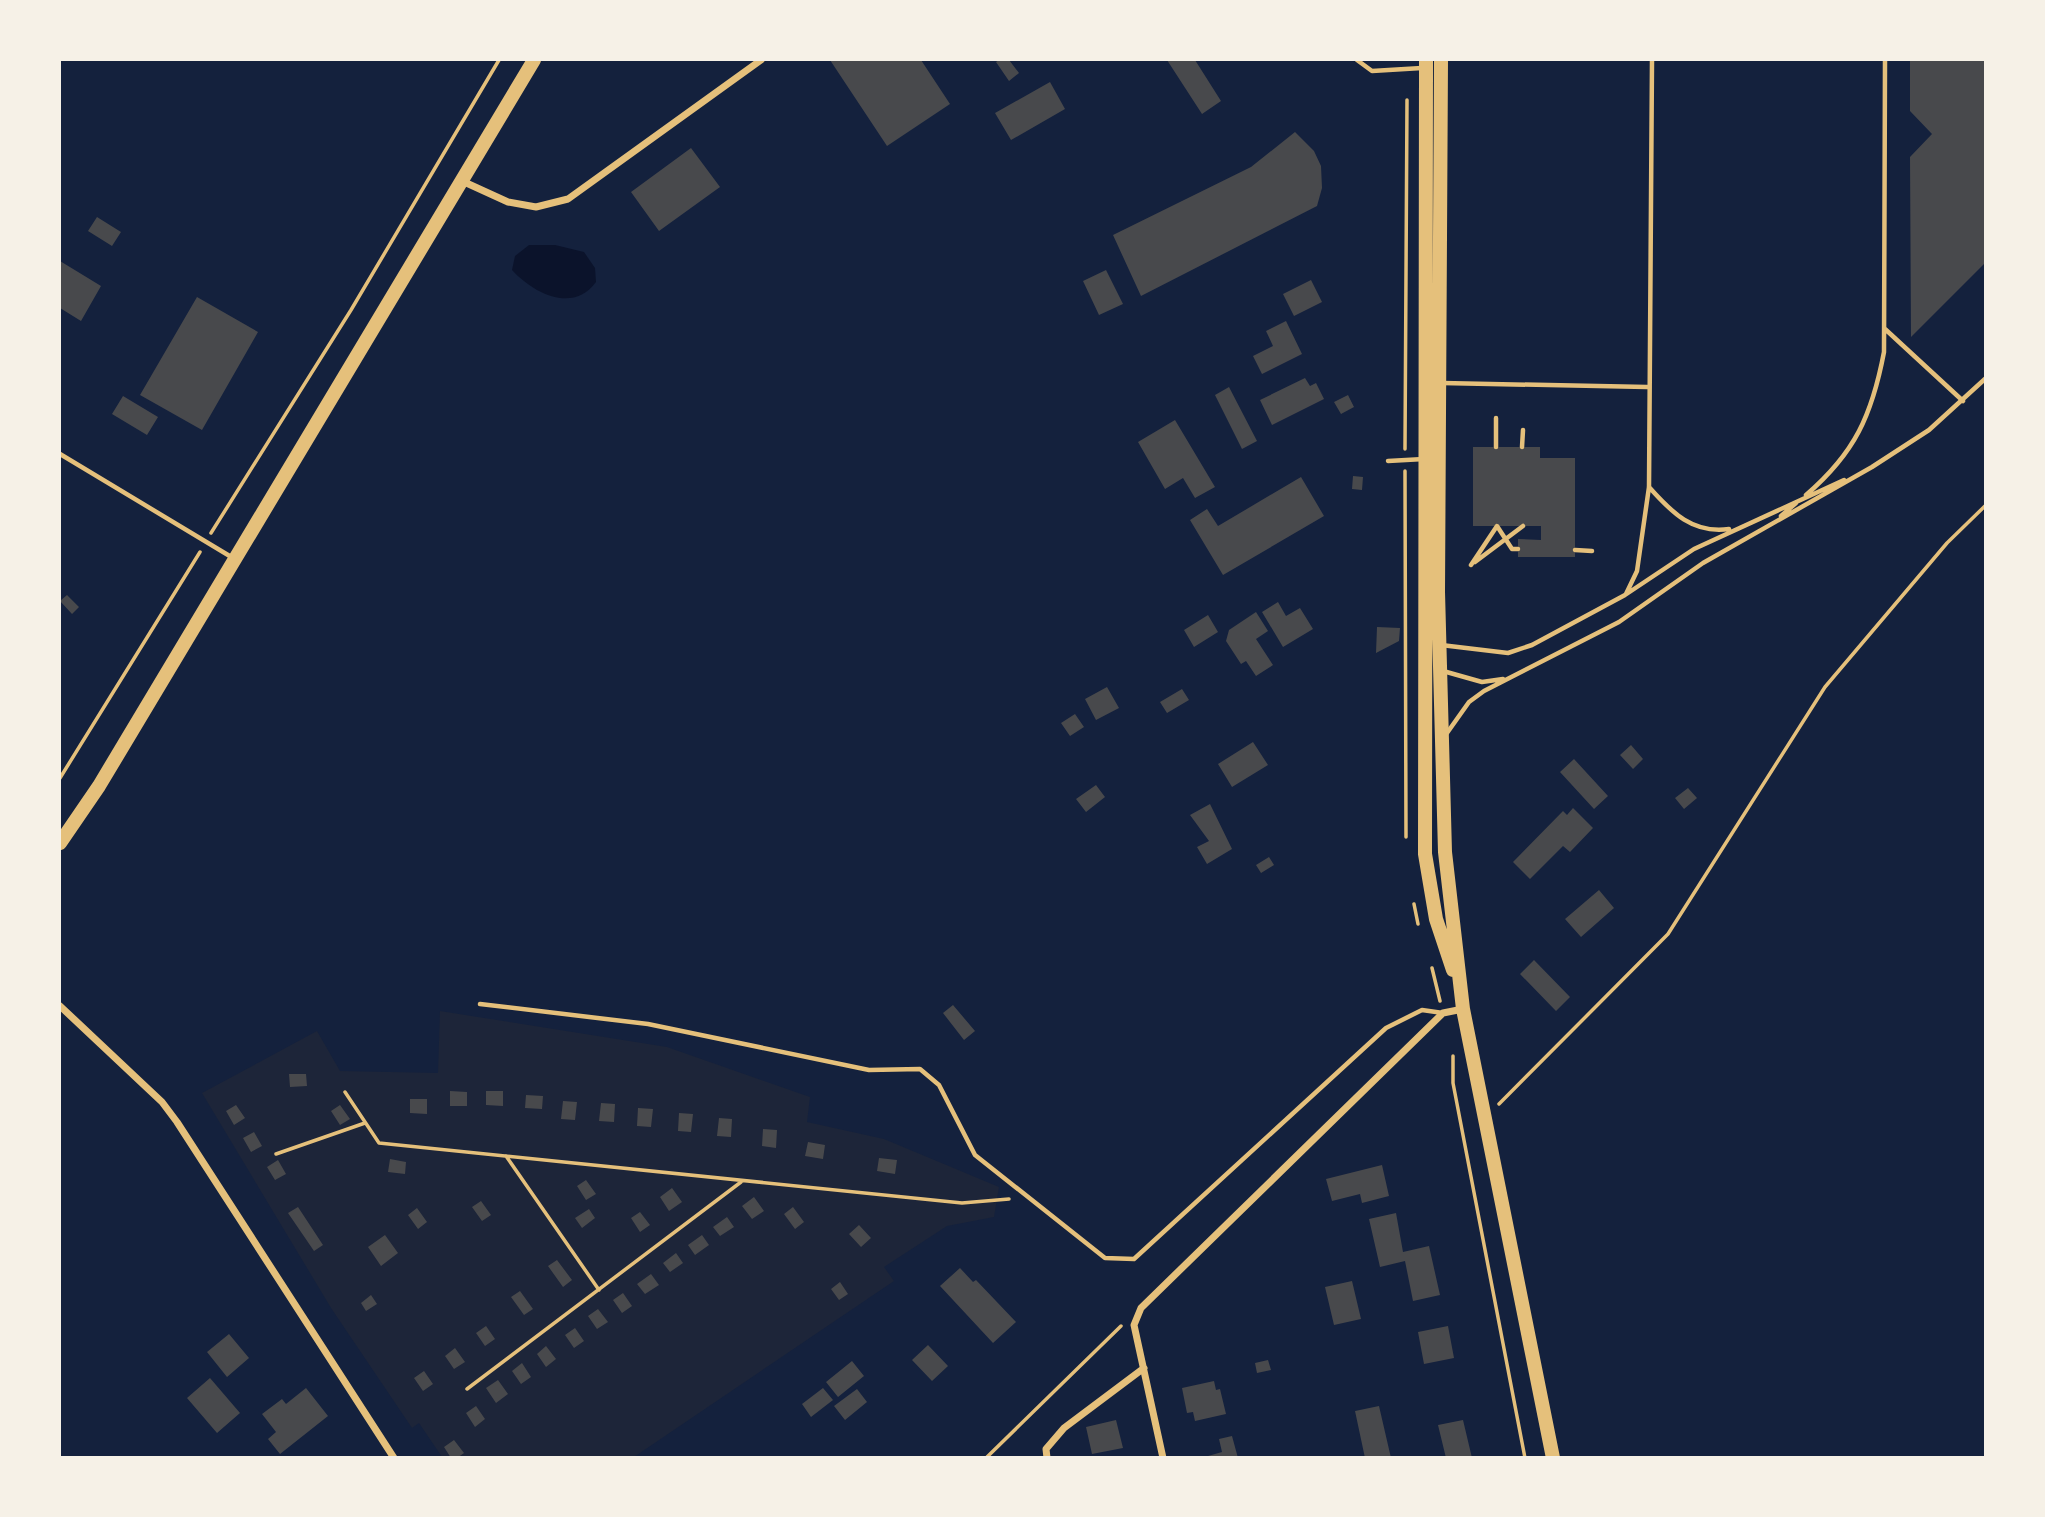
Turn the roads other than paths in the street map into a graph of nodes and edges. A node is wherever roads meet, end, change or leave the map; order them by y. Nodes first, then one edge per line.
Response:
1 (534, 60) edge
2 (761, 60) edge
3 (1357, 60) edge
4 (1441, 60) edge
5 (1651, 60) edge
6 (1885, 60) edge
7 (1426, 64) edge
8 (462, 181) junction
9 (1884, 328) junction
10 (1986, 379) edge
11 (1432, 382) junction
12 (1647, 387) junction
13 (1963, 401) junction
14 (1496, 418) dead end
15 (1522, 430) dead end
16 (1496, 447) dead end
17 (1522, 447) dead end
18 (60, 454) edge
19 (1432, 458) junction
20 (1388, 461) dead end
21 (1872, 467) junction
22 (1649, 488) junction
23 (1802, 498) junction
24 (1769, 525) junction
25 (1523, 526) dead end
26 (1733, 528) junction
27 (1506, 539) junction
28 (1518, 549) dead end
29 (1575, 550) dead end
30 (1592, 551) dead end
31 (233, 558) junction
32 (1625, 595) junction
33 (1440, 645) junction
34 (1423, 656) junction
35 (1440, 670) junction
36 (1507, 679) junction
37 (1440, 748) junction
38 (60, 843) edge
39 (1462, 1002) junction
40 (480, 1004) dead end
41 (60, 1006) edge
42 (1443, 1013) junction
43 (1143, 1368) junction
44 (394, 1458) edge
45 (1047, 1458) edge
46 (1163, 1458) edge
47 (1553, 1458) edge

1 - 8 main road
2 - 8 street
3 - 7 lane
4 - 11 main road
5 - 12 lane
6 - 9 lane
7 - 11 main road
8 - 31 main road
9 - 13 lane
9 - 23 lane
10 - 13 lane
11 - 12 lane
11 - 19 main road
12 - 22 lane
13 - 21 lane
14 - 16 lane
15 - 17 lane
18 - 31 lane
19 - 20 lane
19 - 33 main road
19 - 34 main road
21 - 23 lane
21 - 24 lane
22 - 26 lane
22 - 32 lane
23 - 24 lane
23 - 26 lane
24 - 36 lane
25 - 27 lane
26 - 32 lane
27 - 27 lane
27 - 28 lane
29 - 30 lane
31 - 38 main road
32 - 33 lane
33 - 34 lane
33 - 35 main road
34 - 35 lane
34 - 39 main road
35 - 36 lane
35 - 37 main road
36 - 37 lane
37 - 39 main road
39 - 42 street
39 - 47 main road
40 - 42 lane
41 - 44 street
42 - 43 street
43 - 45 street
43 - 46 street

